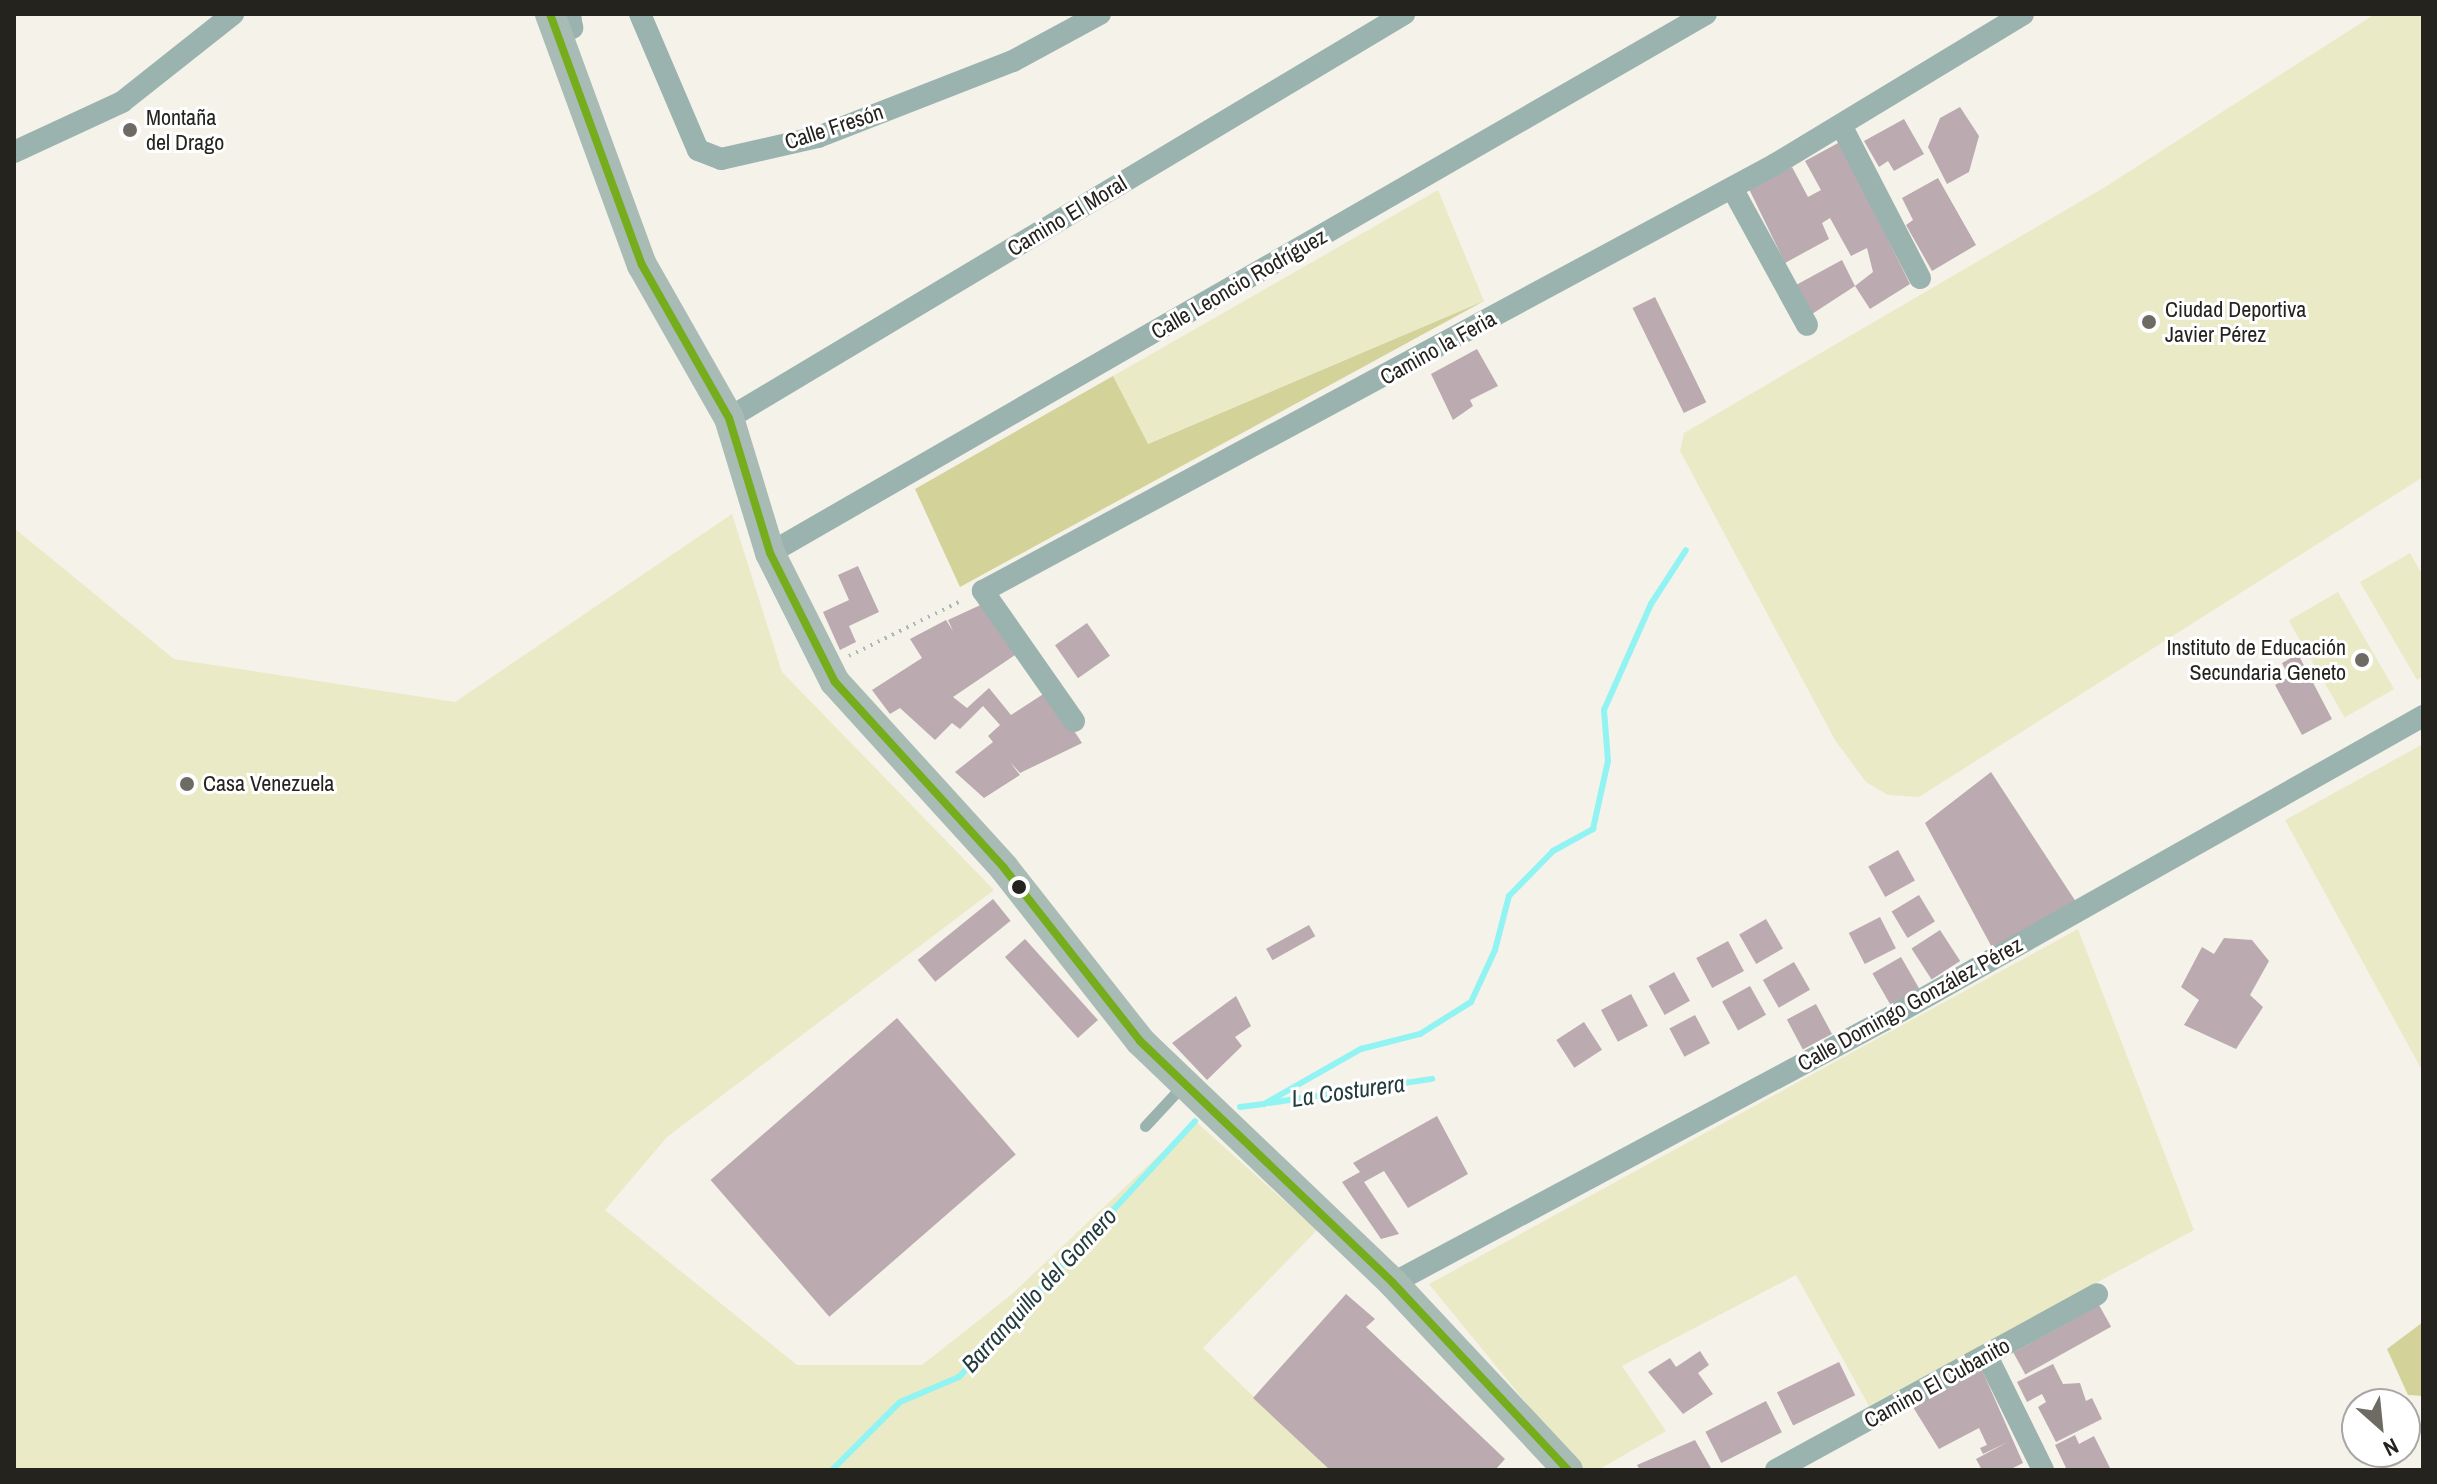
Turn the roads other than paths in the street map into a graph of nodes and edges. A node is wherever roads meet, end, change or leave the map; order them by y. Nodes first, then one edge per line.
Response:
1 (233, 14) edge
2 (640, 14) edge
3 (1100, 14) edge
4 (1404, 14) edge
5 (1706, 14) edge
6 (2023, 14) edge
7 (559, 20) edge
8 (1842, 127) junction
9 (14, 152) edge
10 (1732, 188) junction
11 (1920, 278) dead end
12 (1807, 325) dead end
13 (729, 418) junction
14 (770, 553) junction
15 (2423, 716) edge
16 (1074, 721) dead end
17 (1184, 1084) junction
18 (1145, 1126) dead end
19 (1393, 1283) junction
20 (2097, 1294) dead end
21 (1987, 1356) junction
22 (1568, 1470) edge
23 (1776, 1470) edge
24 (2043, 1470) edge

1 - 9 street
2 - 3 street, Calle Fresón
4 - 13 street, Camino El Moral
5 - 14 street, Calle Leoncio Rodríguez
6 - 8 street, Camino la Feria
7 - 13 main road
8 - 10 street, Camino la Feria
8 - 11 street
10 - 12 street
10 - 16 street, Camino la Feria
13 - 14 main road
14 - 17 main road
15 - 19 street, Calle Domingo González Pérez
17 - 18 lane
17 - 19 main road
19 - 22 main road
20 - 21 street, Camino El Cubanito
21 - 23 street, Camino El Cubanito
21 - 24 street

